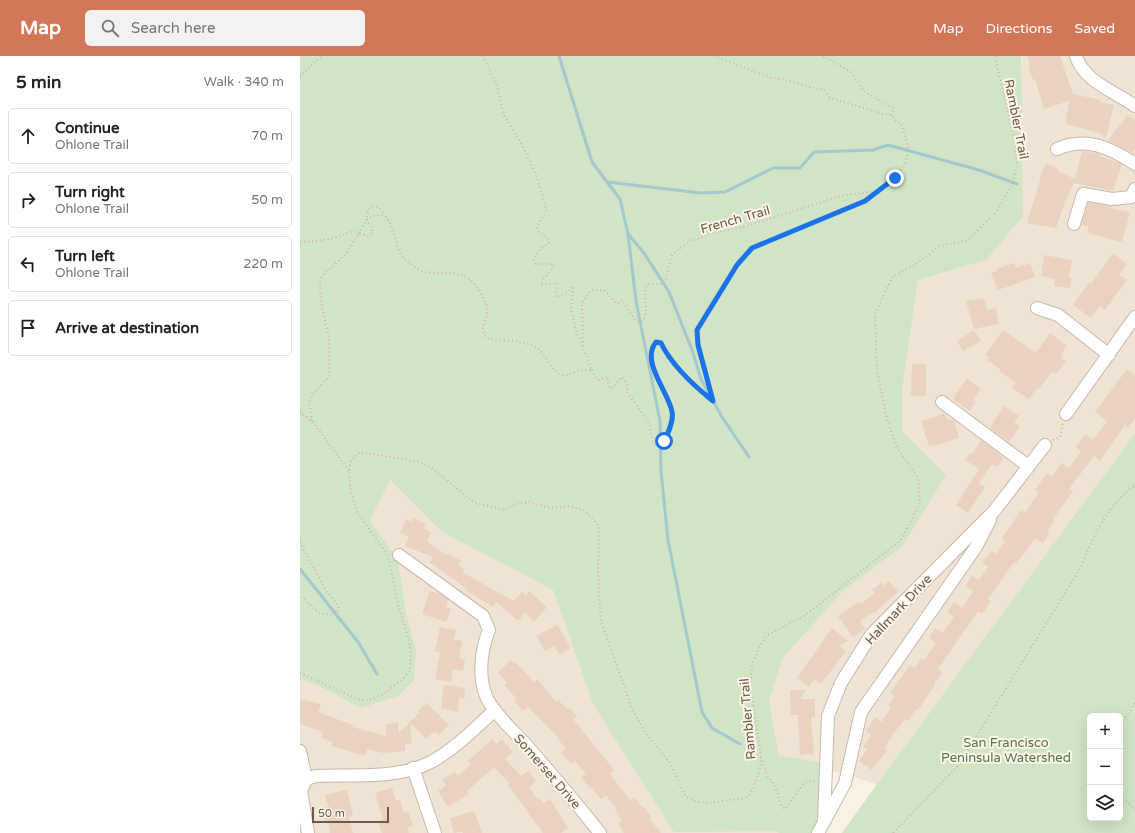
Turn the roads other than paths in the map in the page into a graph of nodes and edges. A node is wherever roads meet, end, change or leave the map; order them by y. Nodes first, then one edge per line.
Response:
1 (1076, 56) edge
2 (1135, 106) edge
3 (1057, 149) dead end
4 (1135, 164) edge
5 (1135, 189) edge
6 (1074, 224) dead end
7 (1037, 308) dead end
8 (1135, 317) edge
9 (1109, 355) junction
10 (942, 402) dead end
11 (1066, 414) road end
12 (1044, 445) road end
13 (1028, 466) junction
14 (995, 510) junction
15 (399, 555) dead end
16 (495, 710) junction
17 (300, 751) edge
18 (413, 768) junction
19 (306, 779) junction
20 (824, 821) junction
21 (308, 833) edge
22 (434, 833) edge
23 (600, 833) edge
24 (818, 833) edge

1 - 2 street
3 - 4 street
5 - 6 street
7 - 9 street
8 - 9 street
9 - 11 street
10 - 13 street
12 - 13 street, Hallmark Drive
13 - 14 street, Hallmark Drive
14 - 20 street, Hallmark Drive
14 - 20 street, Hallmark Drive
15 - 16 street, Somerset Drive
16 - 18 street
16 - 23 street, Somerset Drive
17 - 19 street
18 - 19 street
18 - 22 street
19 - 21 street
20 - 24 street, Hallmark Drive

